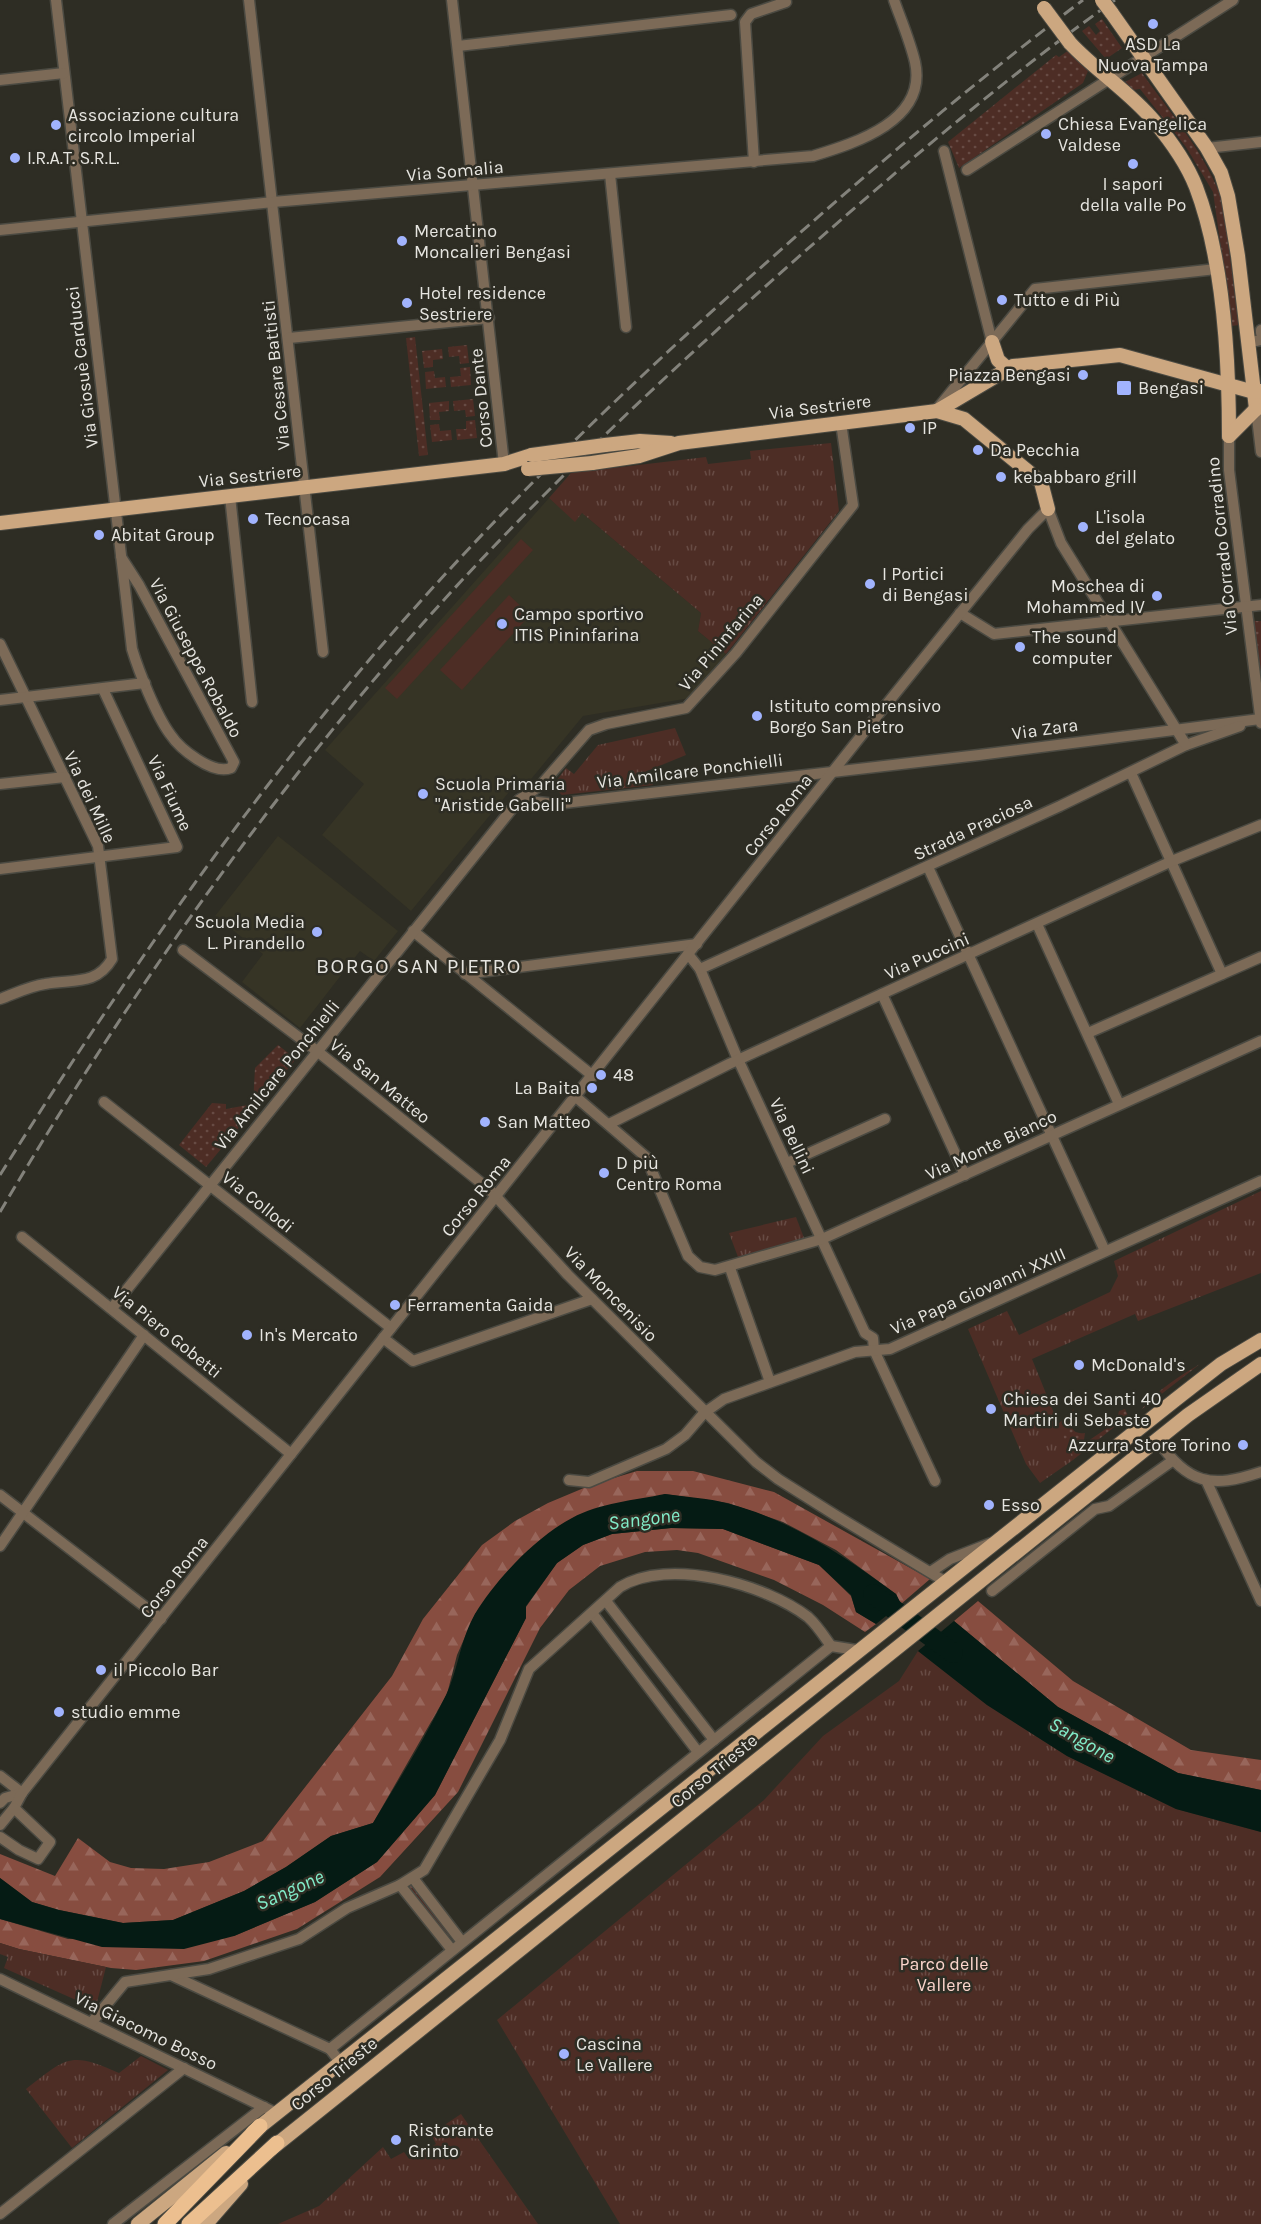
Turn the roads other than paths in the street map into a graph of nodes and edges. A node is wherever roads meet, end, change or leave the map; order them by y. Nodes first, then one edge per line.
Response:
1 (56, 0) edge
2 (249, 0) edge
3 (452, 0) edge
4 (894, 0) edge
5 (1102, 0) edge
6 (1233, 0) edge
7 (786, 2) dead end
8 (1042, 4) edge
9 (731, 15) dead end
10 (458, 46) junction
11 (1143, 57) junction
12 (64, 73) junction
13 (0, 80) edge
14 (1107, 80) junction
15 (1261, 141) edge
16 (1207, 147) junction
17 (944, 151) dead end
18 (754, 162) junction
19 (967, 170) dead end
20 (610, 174) junction
21 (474, 186) junction
22 (273, 202) junction
23 (81, 222) junction
24 (0, 230) edge
25 (1216, 269) junction
26 (489, 318) junction
27 (626, 327) dead end
28 (289, 338) junction
29 (992, 342) junction
30 (1256, 367) edge
31 (1008, 369) junction
32 (1229, 384) junction
33 (1258, 391) edge
34 (1229, 408) junction
35 (1258, 409) edge
36 (937, 411) junction
37 (841, 423) junction
38 (1229, 436) junction
39 (679, 443) junction
40 (1261, 452) edge
41 (504, 464) junction
42 (304, 488) junction
43 (230, 496) junction
44 (115, 508) junction
45 (1048, 509) junction
46 (0, 523) edge
47 (121, 557) junction
48 (1261, 605) edge
49 (1247, 606) junction
50 (960, 613) junction
51 (1111, 620) junction
52 (0, 644) edge
53 (323, 652) dead end
54 (145, 683) junction
55 (103, 689) junction
56 (25, 697) junction
57 (0, 700) edge
58 (252, 702) dead end
59 (1260, 719) edge
60 (1261, 723) edge
61 (1177, 728) junction
62 (1186, 745) junction
63 (834, 771) junction
64 (1131, 773) junction
65 (65, 777) junction
66 (0, 784) edge
67 (519, 800) junction
68 (1261, 825) edge
69 (100, 858) junction
70 (1172, 861) junction
71 (928, 867) junction
72 (0, 869) edge
73 (1037, 924) junction
74 (413, 931) junction
75 (697, 944) junction
76 (183, 950) dead end
77 (688, 954) junction
78 (969, 955) junction
79 (1261, 957) edge
80 (700, 969) junction
81 (465, 974) junction
82 (1222, 974) junction
83 (882, 994) junction
84 (0, 999) edge
85 (1088, 1033) junction
86 (1261, 1041) edge
87 (317, 1051) junction
88 (738, 1060) junction
89 (593, 1076) junction
90 (576, 1097) junction
91 (104, 1102) dead end
92 (1119, 1104) junction
93 (885, 1119) dead end
94 (609, 1124) junction
95 (1051, 1135) junction
96 (787, 1163) junction
97 (965, 1175) junction
98 (1261, 1181) edge
99 (211, 1185) junction
100 (496, 1197) junction
101 (22, 1237) dead end
102 (822, 1239) junction
103 (1106, 1251) junction
104 (730, 1268) junction
105 (592, 1299) junction
106 (112, 1308) junction
107 (391, 1328) junction
108 (144, 1335) junction
109 (383, 1338) junction
110 (1261, 1340) edge
111 (873, 1348) junction
112 (1261, 1364) edge
113 (770, 1382) junction
114 (704, 1413) junction
115 (1157, 1440) junction
116 (291, 1454) junction
117 (1172, 1461) junction
118 (1261, 1472) edge
119 (569, 1480) dead end
120 (935, 1480) dead end
121 (1206, 1480) junction
122 (0, 1495) edge
123 (22, 1512) junction
124 (997, 1541) junction
125 (0, 1546) edge
126 (932, 1571) junction
127 (946, 1582) junction
128 (992, 1591) dead end
129 (606, 1601) junction
130 (1261, 1601) edge
131 (592, 1613) junction
132 (161, 1619) junction
133 (831, 1646) junction
134 (862, 1646) junction
135 (714, 1740) junction
136 (698, 1752) junction
137 (0, 1776) edge
138 (22, 1793) junction
139 (0, 1803) edge
140 (14, 1808) junction
141 (0, 1825) edge
142 (0, 1837) edge
143 (413, 1878) junction
144 (400, 1885) junction
145 (462, 1942) junction
146 (452, 1950) junction
147 (171, 1975) junction
148 (0, 1979) edge
149 (92, 2022) junction
150 (330, 2049) junction
151 (340, 2062) junction
152 (184, 2068) junction
153 (270, 2110) junction
154 (260, 2126) junction
155 (277, 2142) junction
156 (0, 2214) edge
157 (113, 2224) edge
158 (138, 2224) edge
159 (165, 2224) edge
160 (189, 2224) edge
161 (206, 2224) edge

1 - 12 street, Via Giosuè Carducci
2 - 22 street, Via Cesare Battisti
3 - 10 street, Corso Dante
4 - 18 street, Via Somalia
5 - 11 main road, bridge
6 - 11 street
7 - 18 street
8 - 14 main road, bridge
9 - 10 street
10 - 21 street, Corso Dante
11 - 14 street
11 - 16 main road
12 - 13 street
12 - 23 street, Via Giosuè Carducci
14 - 19 street
14 - 25 main road
15 - 16 street
16 - 30 main road
17 - 29 street
18 - 20 street, Via Somalia
20 - 21 street, Via Somalia
20 - 27 street
21 - 22 street, Via Somalia
21 - 26 street, Corso Dante
22 - 23 street, Via Somalia
22 - 28 street, Via Cesare Battisti
23 - 24 street, Via Somalia
23 - 44 street, Via Giosuè Carducci
25 - 29 street
25 - 32 main road
26 - 28 street
26 - 41 street, Corso Dante
28 - 42 street, Via Cesare Battisti
29 - 31 main road
29 - 36 street
30 - 32 main road
30 - 33 main road
31 - 32 main road
31 - 36 main road
32 - 33 main road
32 - 34 main road
33 - 35 main road
34 - 35 main road
34 - 38 main road
35 - 38 main road
35 - 40 street
36 - 37 main road, Via Sestriere
36 - 45 main road, Via Sestriere
37 - 39 main road, Via Sestriere
37 - 67 street, Via Pininfarina
38 - 49 street, Via Corrado Corradino
39 - 41 main road, Via Sestriere, bridge
39 - 41 main road, Via Sestriere, bridge
41 - 42 main road, Via Sestriere
42 - 43 main road, Via Sestriere
42 - 53 street, Via Cesare Battisti
43 - 44 main road, Via Sestriere
43 - 58 street
44 - 46 main road, Via Sestriere
44 - 47 street, Via Giuseppe Robaldo
45 - 50 street, Corso Roma
45 - 51 street
47 - 54 street, Via Giuseppe Robaldo
47 - 54 street, Via Giuseppe Robaldo
48 - 49 street
49 - 51 street
49 - 59 street, Via Corrado Corradino
50 - 51 street
50 - 63 street, Corso Roma
51 - 61 street
52 - 56 street, Via dei Mille
54 - 55 street
55 - 56 street
55 - 69 street, Via Fiume
56 - 57 street
56 - 65 street, Via dei Mille
59 - 60 street, Via Corrado Corradino
59 - 61 street, Via Zara
59 - 62 street, Strada Praciosa
61 - 62 street
61 - 63 street, Via Zara
62 - 64 street, Strada Praciosa
63 - 67 street, Via Amilcare Ponchielli
63 - 75 street, Corso Roma
64 - 70 street
64 - 71 street, Strada Praciosa
65 - 66 street
65 - 69 street, Via dei Mille
67 - 74 street, Via Amilcare Ponchielli
68 - 70 street, Via Puccini
69 - 72 street, Via Fiume
69 - 84 street, Via dei Mille
70 - 73 street, Via Puccini
70 - 82 street
71 - 78 street
71 - 80 street, Strada Praciosa
73 - 78 street, Via Puccini
73 - 85 street
74 - 81 street
74 - 87 street, Via Amilcare Ponchielli
75 - 77 street, Corso Roma
75 - 81 street
76 - 87 street, Via San Matteo
77 - 80 street, Via Bellini
77 - 89 street, Corso Roma
78 - 83 street, Via Puccini
78 - 95 street
79 - 82 street
80 - 88 street, Via Bellini
81 - 89 street
82 - 85 street
83 - 88 street, Via Puccini
83 - 97 street
85 - 92 street
86 - 92 street, Via Monte Bianco
87 - 99 street, Via Amilcare Ponchielli
87 - 100 street, Via San Matteo
88 - 94 street, Via Puccini
88 - 96 street, Via Bellini
89 - 90 street, Corso Roma
90 - 94 street
90 - 100 street, Corso Roma
91 - 99 street, Via Collodi
92 - 95 street, Via Monte Bianco
93 - 96 street
94 - 104 street
95 - 97 street, Via Monte Bianco
95 - 103 street
96 - 102 street, Via Bellini
97 - 102 street, Via Monte Bianco
98 - 103 street, Via Papa Giovanni XXIII
99 - 106 street, Via Amilcare Ponchielli
99 - 107 street, Via Collodi
100 - 105 street, Via Moncenisio
100 - 107 street, Corso Roma
101 - 106 street, Via Piero Gobetti
102 - 104 street, Via Monte Bianco
102 - 111 street, Via Bellini
103 - 111 street, Via Papa Giovanni XXIII
104 - 113 street
105 - 109 street
105 - 114 street, Via Moncenisio
106 - 108 street, Via Piero Gobetti
107 - 109 street, Corso Roma
108 - 116 street, Via Piero Gobetti
108 - 123 street
109 - 116 street, Corso Roma
110 - 124 main road, Corso Trieste
111 - 113 street, Via Papa Giovanni XXIII
111 - 120 street, Via Bellini
112 - 115 main road, Corso Trieste
113 - 114 street, Via Papa Giovanni XXIII
114 - 119 street
114 - 126 street, Via Moncenisio
115 - 117 street
115 - 155 main road, Corso Trieste
116 - 132 street, Corso Roma
117 - 121 street
117 - 128 street
118 - 121 street
121 - 130 street
122 - 123 street
123 - 125 street
123 - 132 street
124 - 126 street
124 - 127 main road, Corso Trieste
126 - 127 street, Via Moncenisio
127 - 134 main road, Corso Trieste
129 - 131 street
129 - 133 street
129 - 135 street
131 - 136 street
131 - 143 street
132 - 138 street, Corso Roma
133 - 134 street
133 - 135 street, Corso Trieste
134 - 151 main road, Corso Trieste
135 - 136 street, Corso Trieste
136 - 145 street, Corso Trieste
137 - 138 street
138 - 139 street, Corso Roma
138 - 140 street, Corso Roma
140 - 141 street, Corso Roma
140 - 142 street
143 - 144 street
143 - 145 street
144 - 146 street
144 - 147 street
145 - 146 street, Corso Trieste
146 - 150 street, Corso Trieste
147 - 149 street
147 - 150 street
148 - 149 street, Via Giacomo Bosso
149 - 152 street, Via Giacomo Bosso
150 - 151 street
151 - 153 main road, Corso Trieste
152 - 153 street, Via Giacomo Bosso
152 - 156 street
153 - 154 main road, Corso Trieste
153 - 157 street
154 - 158 main road, Corso Trieste
154 - 159 highway
155 - 160 highway
155 - 161 main road, Corso Trieste

